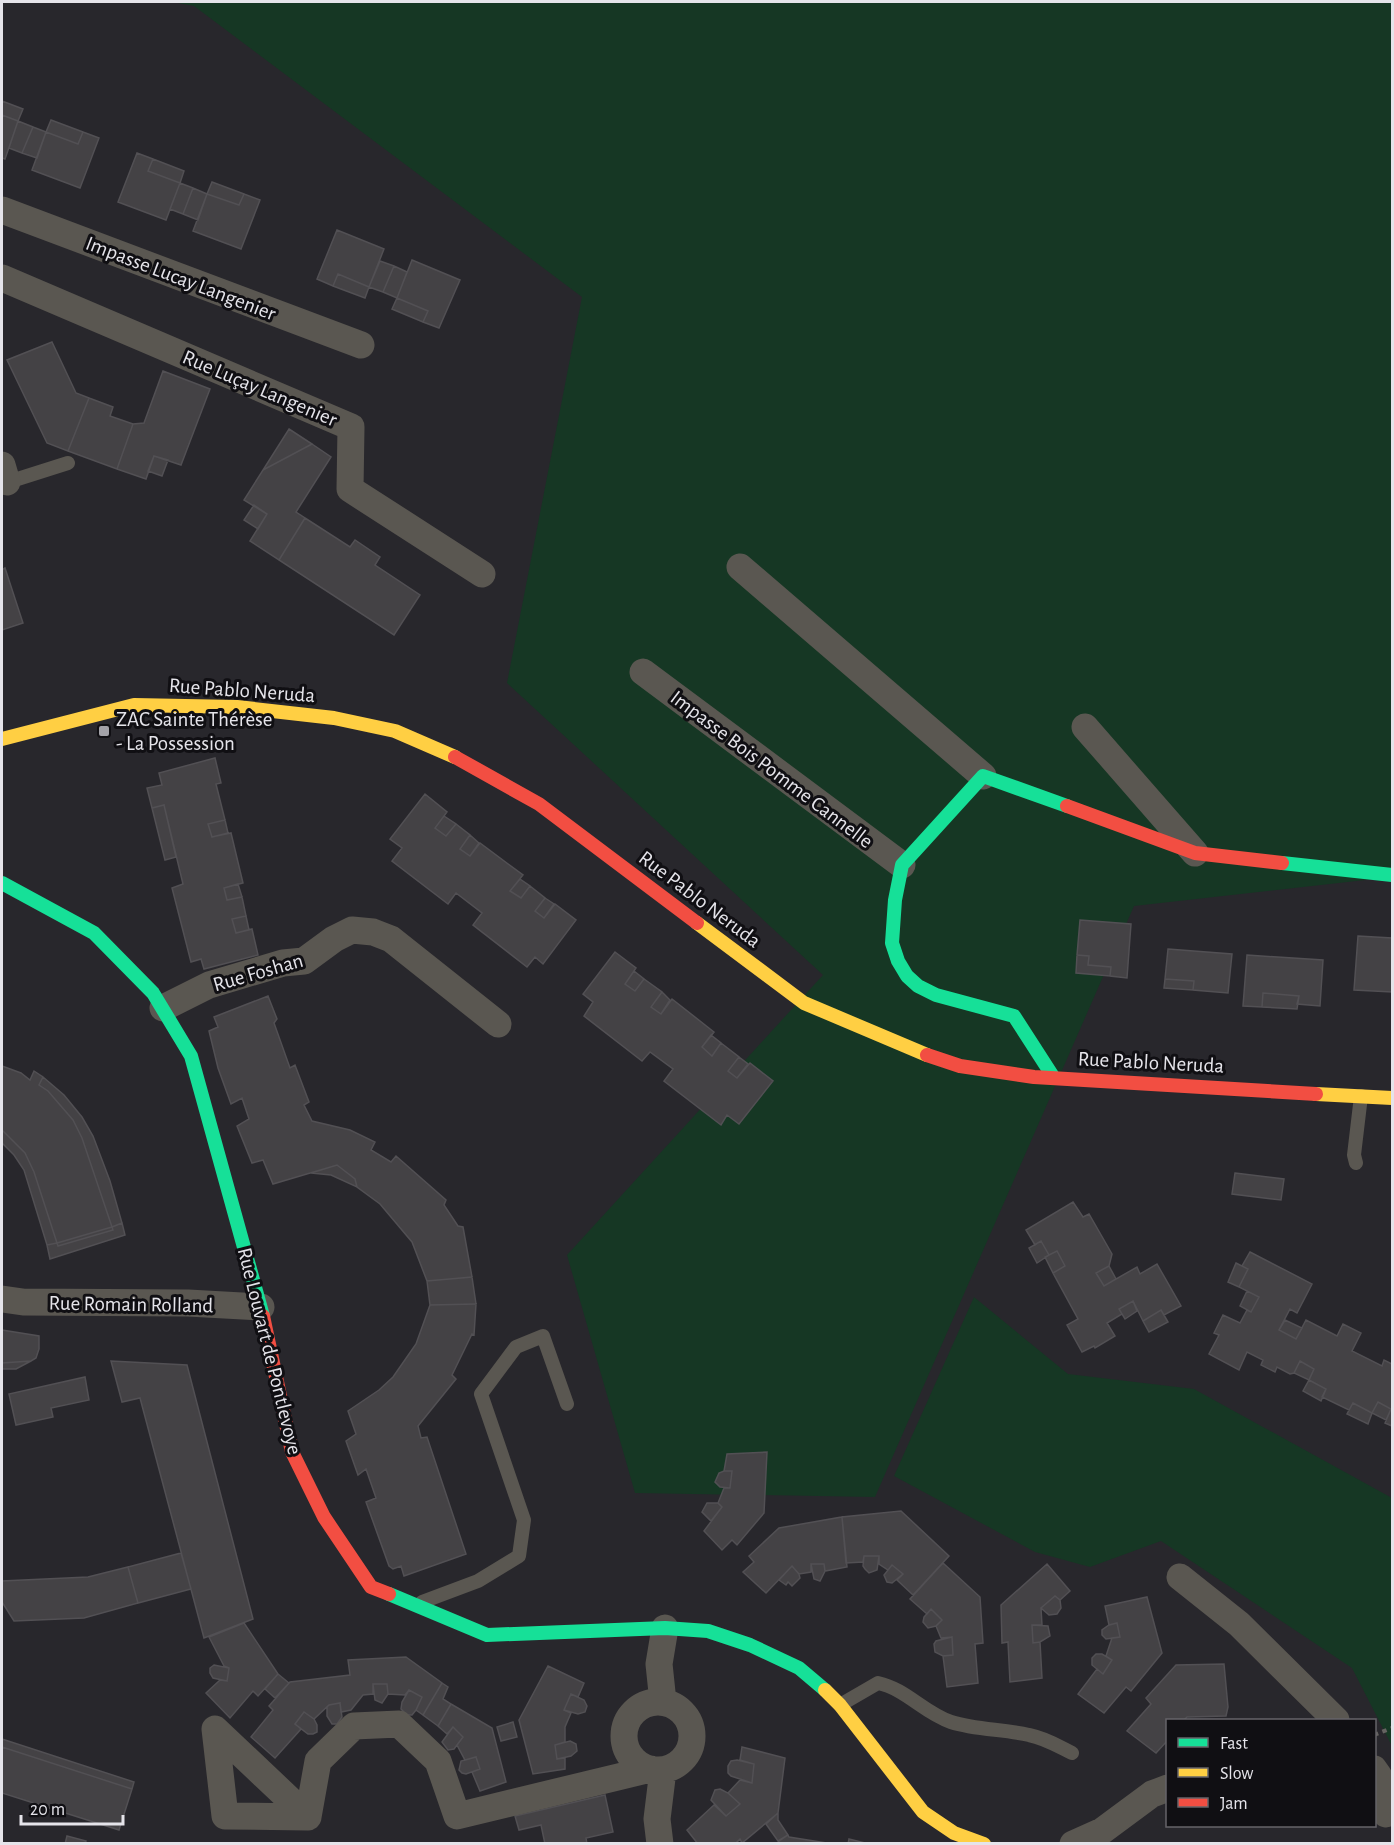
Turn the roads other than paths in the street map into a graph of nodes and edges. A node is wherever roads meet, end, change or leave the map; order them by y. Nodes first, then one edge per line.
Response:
1 (2, 210) edge
2 (2, 278) edge
3 (361, 345) dead end
4 (68, 464) dead end
5 (4, 477) edge
6 (740, 567) dead end
7 (482, 574) dead end
8 (643, 672) dead end
9 (1085, 727) dead end
10 (2, 739) edge
11 (983, 776) junction
12 (1195, 853) junction
13 (902, 865) junction
14 (1392, 875) edge
15 (2, 883) edge
16 (163, 1008) junction
17 (498, 1024) dead end
18 (1054, 1078) junction
19 (1361, 1096) junction
20 (1392, 1098) edge
21 (1356, 1163) dead end
22 (2, 1299) edge
23 (261, 1308) junction
24 (567, 1404) dead end
25 (1180, 1577) dead end
26 (414, 1605) junction
27 (665, 1628) junction
28 (663, 1702) junction
29 (840, 1705) junction
30 (1335, 1719) edge
31 (1072, 1754) dead end
32 (657, 1770) junction
33 (1376, 1773) edge
34 (1166, 1788) edge
35 (1384, 1813) edge
36 (308, 1816) dead end
37 (660, 1844) edge
38 (984, 1844) edge
39 (1073, 1844) edge

1 - 3 street, Impasse Lucay Langenier
2 - 7 street, Rue Luçay Langenier
4 - 5 lane
6 - 11 street
8 - 13 street, Impasse Bois Pomme Cannelle
9 - 12 street
10 - 18 street, Rue Pablo Neruda
11 - 12 street
11 - 13 street
12 - 14 street
13 - 18 street
15 - 16 street, Rue Louvart de Pontlevoye
16 - 17 street, Rue Foshan
16 - 23 street, Rue Louvart de Pontlevoye
18 - 19 street, Rue Pablo Neruda
19 - 20 street, Rue Pablo Neruda
19 - 21 lane
22 - 23 street, Rue Romain Rolland
23 - 26 street, Rue Louvart de Pontlevoye
24 - 26 lane
25 - 30 street
26 - 27 street, Rue Louvart de Pontlevoye
27 - 28 street
27 - 29 street, Rue Louvart de Pontlevoye
28 - 32 street
28 - 32 street
29 - 31 lane
29 - 38 street, Rue Louvart de Pontlevoye
32 - 36 street
32 - 37 street
33 - 35 street
34 - 39 street

